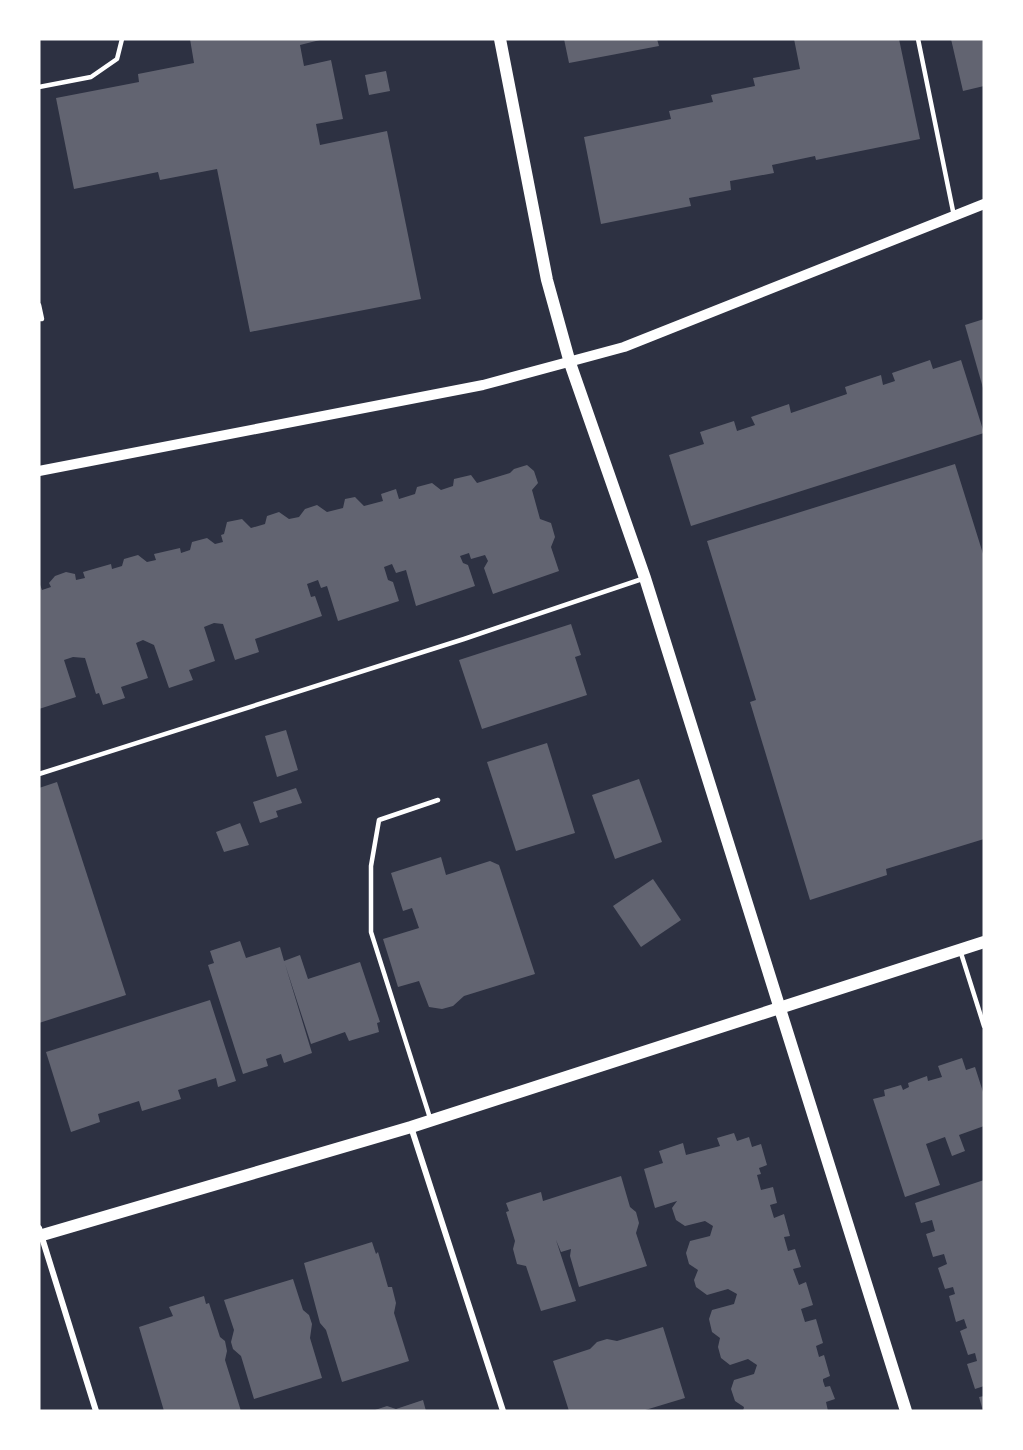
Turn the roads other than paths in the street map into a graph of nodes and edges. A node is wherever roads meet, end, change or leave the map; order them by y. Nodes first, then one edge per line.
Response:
1 (122, 39) edge
2 (500, 39) edge
3 (918, 39) edge
4 (39, 87) edge
5 (984, 204) edge
6 (954, 216) junction
7 (39, 305) edge
8 (39, 319) edge
9 (570, 363) junction
10 (39, 471) edge
11 (645, 578) junction
12 (39, 774) edge
13 (438, 800) dead end
14 (984, 942) edge
15 (960, 950) junction
16 (779, 1008) junction
17 (984, 1026) edge
18 (431, 1121) junction
19 (411, 1127) junction
20 (40, 1233) edge
21 (96, 1411) edge
22 (502, 1411) edge
23 (906, 1411) edge

1 - 4 lane
2 - 9 main road
3 - 6 lane
5 - 6 street
6 - 9 street
7 - 8 lane
9 - 10 street
9 - 11 main road
11 - 12 lane
11 - 16 main road
13 - 18 lane
14 - 15 main road
15 - 16 main road
15 - 17 lane
16 - 18 main road
16 - 23 main road
18 - 19 main road
19 - 20 main road
19 - 22 street
20 - 21 street

